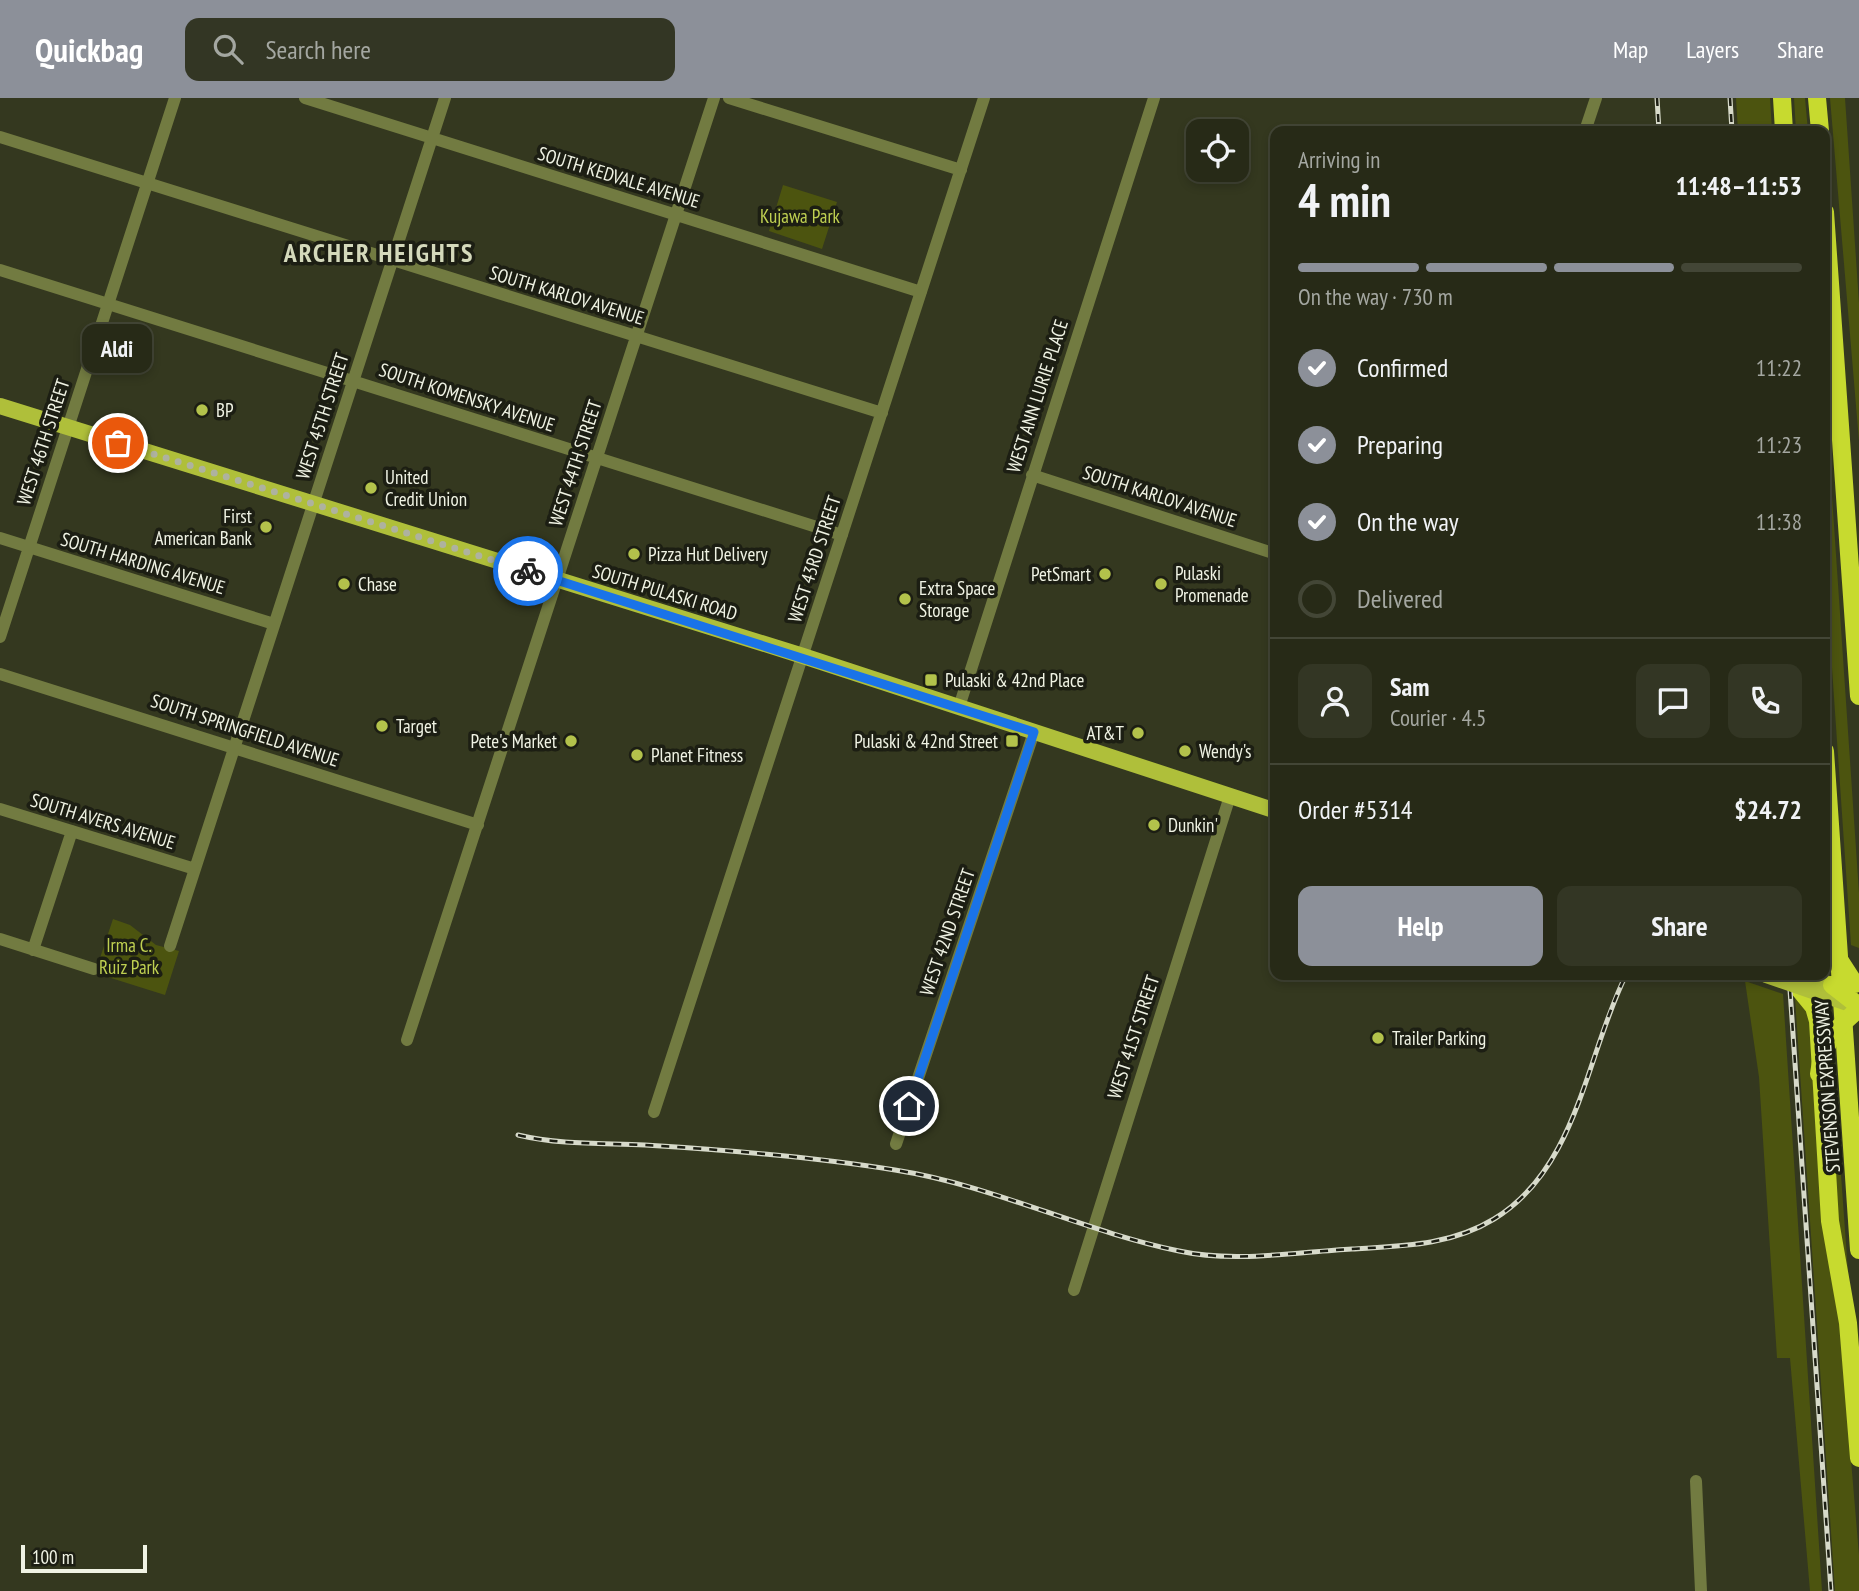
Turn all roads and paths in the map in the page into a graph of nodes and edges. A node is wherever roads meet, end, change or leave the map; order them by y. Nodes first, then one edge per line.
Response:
1 (175, 98) edge
2 (306, 98) edge
3 (445, 98) edge
4 (714, 98) edge
5 (729, 98) edge
6 (984, 98) edge
7 (1154, 98) edge
8 (1596, 98) edge
9 (1782, 98) edge
10 (1817, 98) edge
11 (1587, 126) edge
12 (1784, 126) edge
13 (1820, 126) edge
14 (0, 137) edge
15 (432, 138) junction
16 (961, 170) junction
17 (147, 182) junction
18 (676, 215) junction
19 (393, 260) junction
20 (0, 270) edge
21 (1830, 284) edge
22 (921, 292) junction
23 (108, 304) junction
24 (636, 337) junction
25 (1835, 357) junction
26 (353, 381) junction
27 (0, 406) edge
28 (882, 413) junction
29 (68, 427) junction
30 (597, 458) junction
31 (1032, 475) junction
32 (313, 505) junction
33 (1859, 529) edge
34 (842, 535) junction
35 (0, 538) edge
36 (29, 548) junction
37 (1270, 552) edge
38 (557, 580) junction
39 (274, 625) junction
40 (0, 637) edge
41 (803, 656) junction
42 (0, 674) edge
43 (1859, 696) edge
44 (959, 707) junction
45 (1034, 732) junction
46 (235, 747) junction
47 (1230, 796) junction
48 (1270, 808) edge
49 (0, 809) edge
50 (1830, 824) edge
51 (478, 825) junction
52 (72, 831) junction
53 (195, 869) junction
54 (0, 939) edge
55 (1830, 945) edge
56 (170, 946) dead end
57 (33, 950) junction
58 (94, 969) dead end
59 (1799, 980) edge
60 (1832, 985) junction
61 (1858, 987) edge
62 (1859, 1007) edge
63 (407, 1040) dead end
64 (1819, 1074) junction
65 (654, 1112) dead end
66 (896, 1144) dead end
67 (1859, 1250) edge
68 (1074, 1290) dead end
69 (1859, 1458) edge
70 (1696, 1481) dead end
71 (1701, 1591) edge

1 - 17 street, WEST 46TH STREET
2 - 15 street, SOUTH KEDVALE AVENUE
3 - 15 street, WEST 45TH STREET
4 - 18 street, WEST 44TH STREET
5 - 16 street
6 - 16 street, WEST 43RD STREET
7 - 31 street, WEST ANN LURIE PLACE
8 - 11 street
9 - 12 highway
10 - 13 highway
14 - 17 street, SOUTH KARLOV AVENUE
15 - 18 street, SOUTH KEDVALE AVENUE
15 - 19 street, WEST 45TH STREET
16 - 22 street, WEST 43RD STREET
17 - 19 street, SOUTH KARLOV AVENUE
17 - 23 street, WEST 46TH STREET
18 - 22 street, SOUTH KEDVALE AVENUE
18 - 24 street, WEST 44TH STREET
19 - 24 street, SOUTH KARLOV AVENUE
19 - 26 street, WEST 45TH STREET
20 - 23 street, SOUTH KOMENSKY AVENUE
21 - 25 highway
22 - 28 street, WEST 43RD STREET
23 - 26 street, SOUTH KOMENSKY AVENUE
23 - 29 street, WEST 46TH STREET
24 - 28 street, SOUTH KARLOV AVENUE
24 - 30 street, WEST 44TH STREET
25 - 33 highway
25 - 43 highway
26 - 30 street, SOUTH KOMENSKY AVENUE
26 - 32 street, WEST 45TH STREET
27 - 29 main road, SOUTH PULASKI ROAD
28 - 34 street, WEST 43RD STREET
29 - 32 main road, SOUTH PULASKI ROAD
29 - 36 street, WEST 46TH STREET
30 - 34 street, SOUTH KOMENSKY AVENUE
30 - 38 street, WEST 44TH STREET
31 - 37 street, SOUTH KARLOV AVENUE
31 - 44 street, WEST ANN LURIE PLACE
32 - 38 main road, SOUTH PULASKI ROAD
32 - 39 street, WEST 45TH STREET
34 - 41 street, WEST 43RD STREET
35 - 36 street, SOUTH HARDING AVENUE
36 - 39 street, SOUTH HARDING AVENUE
36 - 40 street, WEST 46TH STREET
38 - 41 main road, SOUTH PULASKI ROAD
38 - 51 street, WEST 44TH STREET
39 - 46 street, WEST 45TH STREET
41 - 44 main road, SOUTH PULASKI ROAD
41 - 65 street, WEST 43RD STREET
42 - 46 street, SOUTH SPRINGFIELD AVENUE
44 - 45 main road, SOUTH PULASKI ROAD
45 - 47 main road, SOUTH PULASKI ROAD
45 - 66 street, WEST 42ND STREET
46 - 51 street, SOUTH SPRINGFIELD AVENUE
46 - 53 street, WEST 45TH STREET
47 - 48 main road, SOUTH PULASKI ROAD
47 - 68 street, WEST 41ST STREET
49 - 52 street, SOUTH AVERS AVENUE
50 - 67 highway, STEVENSON EXPRESSWAY
51 - 63 street, WEST 44TH STREET
52 - 53 street, SOUTH AVERS AVENUE
52 - 57 street
53 - 56 street, WEST 45TH STREET
54 - 57 street
55 - 61 highway, bridge
57 - 58 street
59 - 60 highway, bridge
59 - 62 main road, bridge
59 - 64 highway, bridge
60 - 61 highway, bridge
60 - 62 highway, bridge
62 - 64 highway, bridge
64 - 69 highway
70 - 71 street

